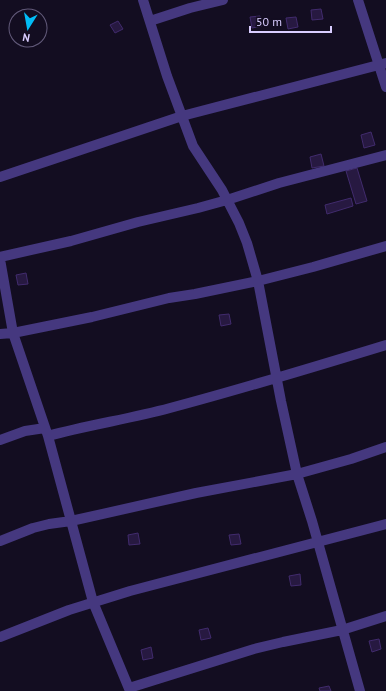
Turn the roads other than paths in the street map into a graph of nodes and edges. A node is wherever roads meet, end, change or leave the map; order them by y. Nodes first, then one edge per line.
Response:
1 (142, 0) edge
2 (223, 0) edge
3 (358, 0) edge
4 (150, 21) junction
5 (382, 64) edge
6 (386, 87) edge
7 (182, 116) junction
8 (386, 155) edge
9 (0, 177) edge
10 (227, 200) junction
11 (386, 246) edge
12 (0, 258) edge
13 (258, 281) junction
14 (13, 333) junction
15 (0, 334) edge
16 (386, 345) edge
17 (276, 378) junction
18 (46, 432) junction
19 (0, 440) edge
20 (386, 447) edge
21 (297, 474) junction
22 (71, 521) junction
23 (386, 524) edge
24 (0, 541) edge
25 (318, 542) junction
26 (93, 602) junction
27 (386, 616) edge
28 (342, 630) junction
29 (0, 637) edge
30 (129, 689) edge
31 (360, 691) edge

1 - 4 street
2 - 4 street
3 - 5 street
4 - 7 street
5 - 6 street
5 - 7 street
7 - 9 street
7 - 10 street
8 - 10 street
10 - 12 street
10 - 13 street
11 - 13 street
12 - 14 street
13 - 14 street
13 - 17 street
14 - 15 street
14 - 18 street
16 - 17 street
17 - 18 street
17 - 21 street
18 - 19 street
18 - 22 street
20 - 21 street
21 - 22 street
21 - 25 street
22 - 24 street
22 - 26 street
23 - 25 street
25 - 26 street
25 - 28 street
26 - 29 street
26 - 30 street
27 - 28 street
28 - 30 street
28 - 31 street

